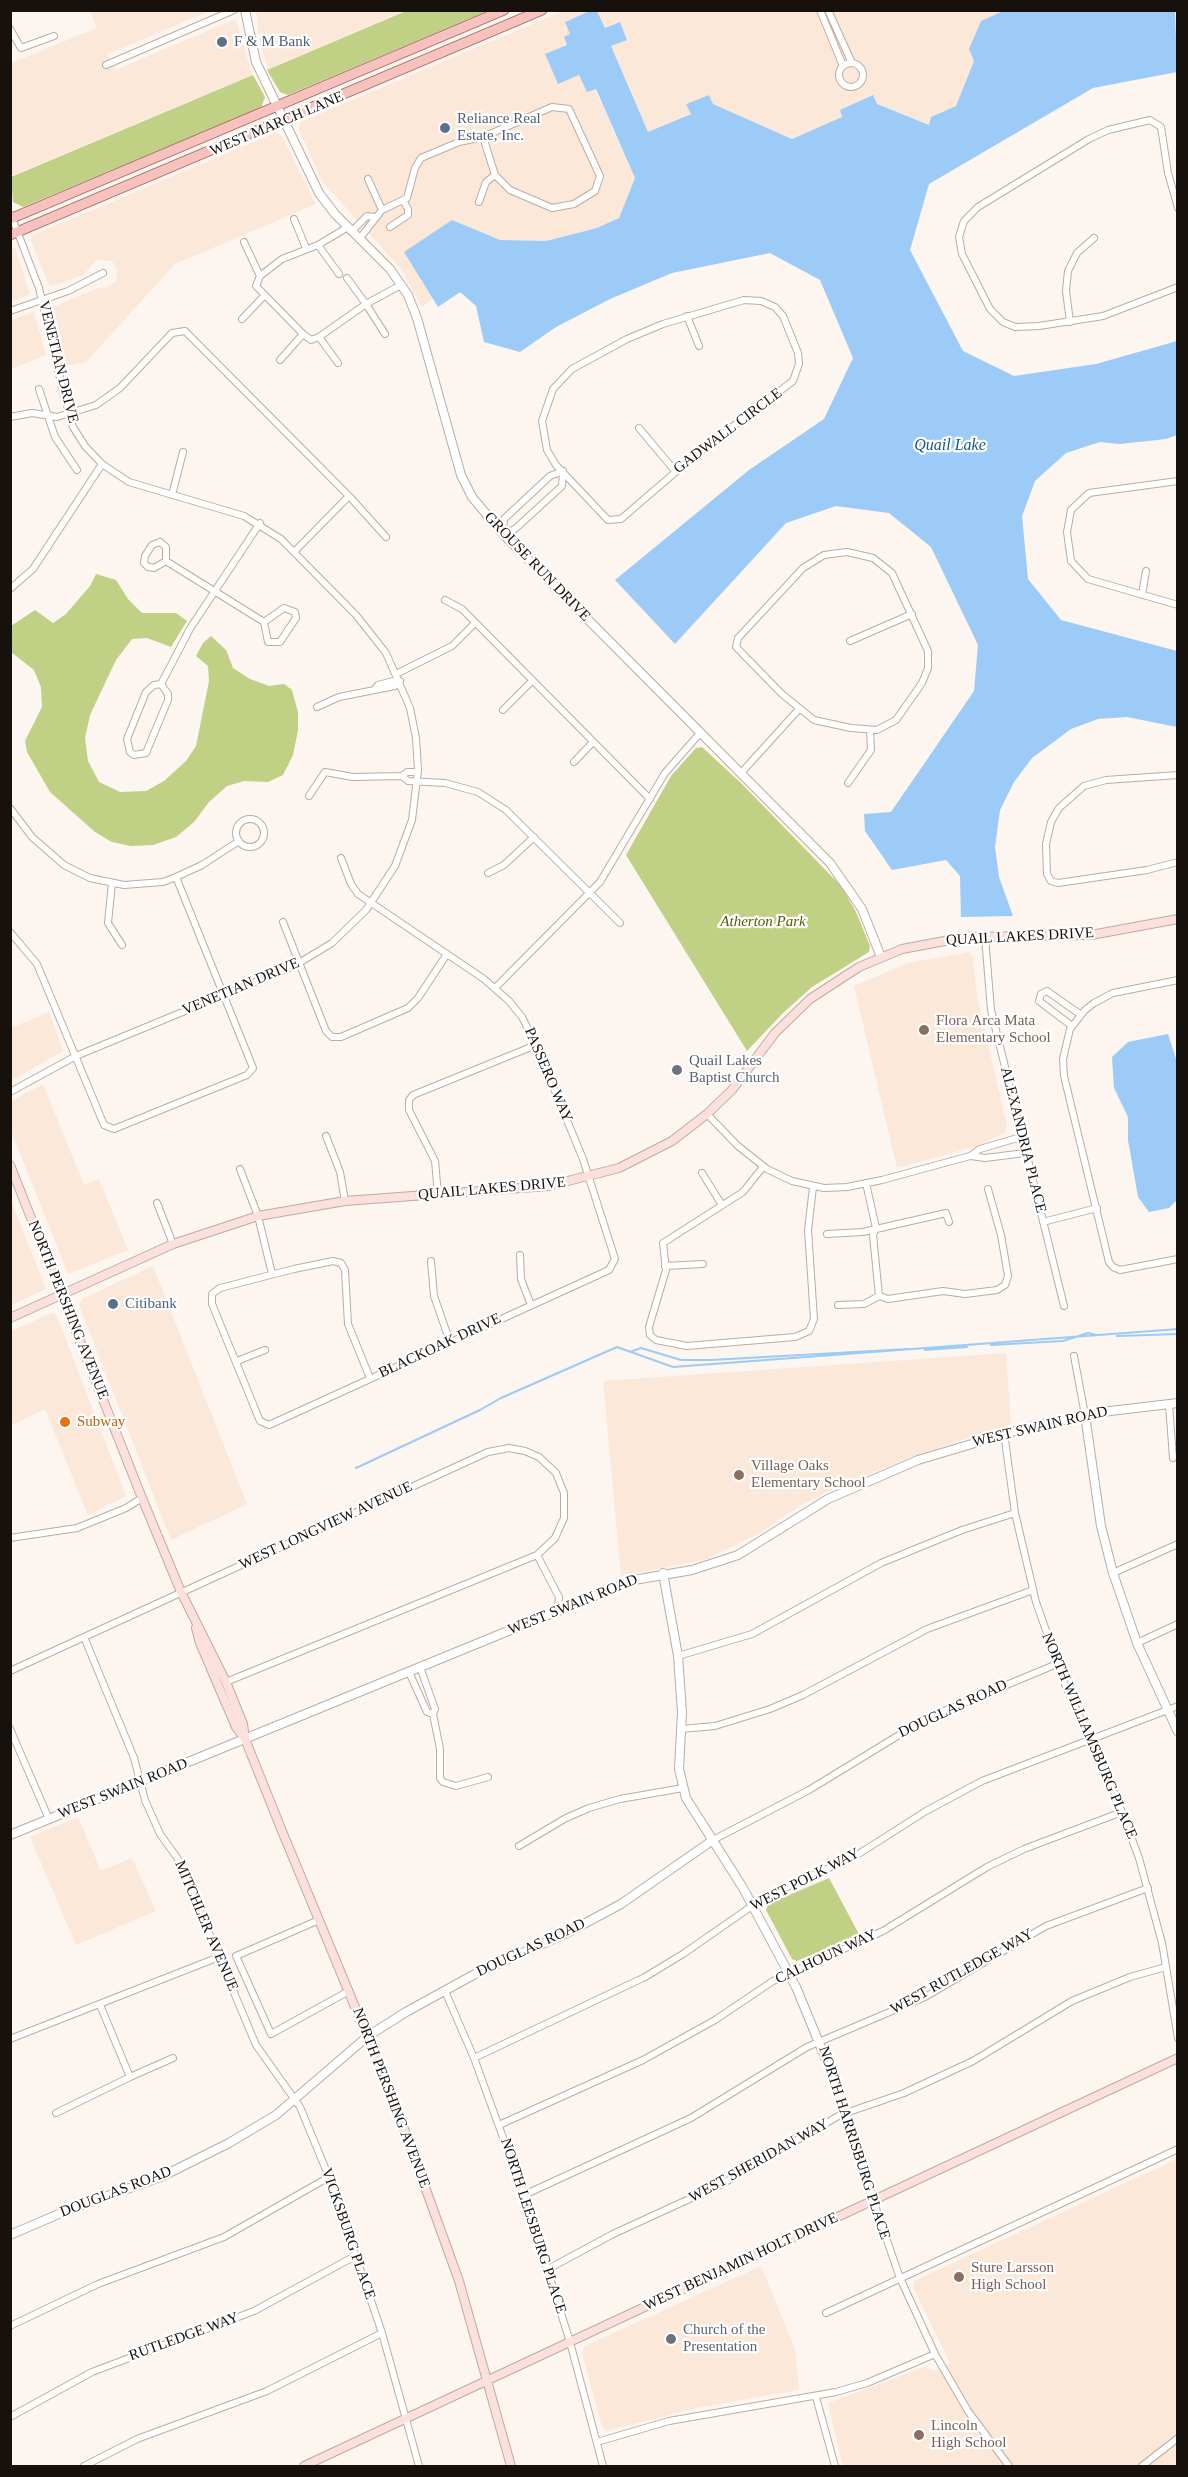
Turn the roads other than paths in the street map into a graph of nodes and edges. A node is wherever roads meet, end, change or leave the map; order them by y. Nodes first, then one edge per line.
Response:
1 (234, 10) edge
2 (245, 10) edge
3 (504, 10) edge
4 (542, 10) edge
5 (820, 10) edge
6 (828, 10) edge
7 (10, 29) edge
8 (54, 36) dead end
9 (852, 63) junction
10 (106, 65) dead end
11 (843, 66) junction
12 (279, 107) junction
13 (285, 121) junction
14 (483, 136) junction
15 (495, 175) junction
16 (368, 179) dead end
17 (403, 200) junction
18 (479, 202) dead end
19 (1178, 208) edge
20 (382, 210) junction
21 (11, 217) edge
22 (375, 217) junction
23 (294, 219) dead end
24 (390, 227) dead end
25 (350, 229) junction
26 (14, 233) edge
27 (360, 238) junction
28 (1094, 238) dead end
29 (244, 242) dead end
30 (318, 245) junction
31 (306, 248) junction
32 (103, 273) dead end
33 (339, 274) dead end
34 (260, 276) junction
35 (347, 278) dead end
36 (401, 285) junction
37 (1178, 287) edge
38 (264, 296) junction
39 (42, 299) junction
40 (366, 304) junction
41 (10, 311) edge
42 (687, 316) junction
43 (242, 319) dead end
44 (1070, 322) junction
45 (303, 334) junction
46 (385, 334) dead end
47 (320, 337) junction
48 (699, 346) dead end
49 (279, 360) dead end
50 (338, 363) dead end
51 (39, 389) dead end
52 (69, 414) junction
53 (49, 415) junction
54 (10, 417) edge
55 (639, 428) dead end
56 (183, 452) dead end
57 (102, 464) junction
58 (77, 470) dead end
59 (563, 471) junction
60 (675, 471) junction
61 (1178, 480) edge
62 (172, 495) junction
63 (349, 496) junction
64 (260, 523) junction
65 (503, 534) junction
66 (386, 537) dead end
67 (294, 552) junction
68 (166, 561) junction
69 (1146, 571) dead end
70 (10, 589) edge
71 (215, 592) junction
72 (1142, 595) junction
73 (445, 600) dead end
74 (1178, 605) edge
75 (912, 614) junction
76 (264, 621) junction
77 (475, 623) junction
78 (850, 641) dead end
79 (396, 674) junction
80 (532, 681) junction
81 (398, 682) junction
82 (161, 684) junction
83 (317, 707) dead end
84 (799, 709) junction
85 (502, 710) dead end
86 (870, 730) junction
87 (701, 732) junction
88 (593, 742) junction
89 (574, 762) dead end
90 (418, 772) junction
91 (741, 772) junction
92 (1178, 775) edge
93 (402, 777) junction
94 (417, 782) junction
95 (848, 783) dead end
96 (309, 796) dead end
97 (650, 799) junction
98 (11, 808) edge
99 (534, 837) junction
100 (238, 841) junction
101 (341, 858) dead end
102 (1178, 862) edge
103 (488, 873) dead end
104 (176, 877) junction
105 (112, 883) junction
106 (590, 893) junction
107 (371, 903) junction
108 (1178, 919) edge
109 (283, 922) dead end
110 (620, 922) dead end
111 (10, 932) edge
112 (985, 937) junction
113 (122, 945) dead end
114 (447, 954) junction
115 (881, 957) junction
116 (299, 963) junction
117 (1178, 980) edge
118 (495, 988) junction
119 (224, 995) junction
120 (1081, 1015) junction
121 (1072, 1026) junction
122 (537, 1045) junction
123 (76, 1056) junction
124 (10, 1092) edge
125 (707, 1114) junction
126 (326, 1136) dead end
127 (1021, 1137) junction
128 (1026, 1154) junction
129 (970, 1156) junction
130 (10, 1165) edge
131 (763, 1167) junction
132 (240, 1169) dead end
133 (702, 1173) dead end
134 (590, 1178) junction
135 (866, 1184) junction
136 (813, 1187) junction
137 (988, 1189) dead end
138 (438, 1194) junction
139 (345, 1201) junction
140 (157, 1203) dead end
141 (722, 1205) junction
142 (1097, 1208) junction
143 (258, 1216) junction
144 (1043, 1221) junction
145 (949, 1222) dead end
146 (876, 1228) junction
147 (827, 1234) dead end
148 (173, 1244) junction
149 (520, 1255) dead end
150 (1178, 1259) edge
151 (431, 1261) dead end
152 (703, 1264) dead end
153 (614, 1265) joint
154 (665, 1266) junction
155 (272, 1274) junction
156 (62, 1294) junction
157 (879, 1296) junction
158 (531, 1305) junction
159 (838, 1305) dead end
160 (1064, 1306) dead end
161 (10, 1318) edge
162 (450, 1342) junction
163 (265, 1350) dead end
164 (1074, 1356) dead end
165 (237, 1361) junction
166 (370, 1378) junction
167 (1173, 1403) edge
168 (1085, 1415) junction
169 (1004, 1433) junction
170 (1173, 1458) dead end
171 (142, 1498) junction
172 (1015, 1513) junction
173 (10, 1538) edge
174 (1178, 1544) edge
175 (537, 1555) junction
176 (663, 1573) junction
177 (1113, 1573) junction
178 (1033, 1590) junction
179 (181, 1592) junction
180 (552, 1613) junction
181 (194, 1620) junction
182 (1178, 1624) edge
183 (84, 1637) junction
184 (1137, 1643) junction
185 (678, 1656) junction
186 (1057, 1664) junction
187 (420, 1667) junction
188 (10, 1671) edge
189 (409, 1672) junction
190 (226, 1682) junction
191 (1178, 1706) edge
192 (1168, 1711) junction
193 (432, 1714) junction
194 (10, 1729) edge
195 (681, 1729) junction
196 (1178, 1732) edge
197 (245, 1739) junction
198 (1091, 1740) junction
199 (488, 1778) dead end
200 (140, 1782) junction
201 (683, 1788) junction
202 (1122, 1812) junction
203 (49, 1819) junction
204 (10, 1835) edge
205 (713, 1840) junction
206 (519, 1846) dead end
207 (1148, 1888) junction
208 (753, 1905) junction
209 (319, 1920) junction
210 (219, 1957) junction
211 (1166, 1966) junction
212 (789, 1973) junction
213 (349, 1990) junction
214 (445, 1990) junction
215 (100, 2005) junction
216 (244, 2017) joint
217 (368, 2036) junction
218 (1178, 2038) edge
219 (10, 2039) edge
220 (820, 2041) junction
221 (173, 2058) dead end
222 (474, 2058) junction
223 (1178, 2058) edge
224 (130, 2077) junction
225 (296, 2099) junction
226 (847, 2113) junction
227 (56, 2114) dead end
228 (499, 2125) junction
229 (1178, 2149) edge
230 (329, 2177) junction
231 (524, 2195) junction
232 (873, 2200) junction
233 (10, 2235) edge
234 (357, 2255) junction
235 (548, 2269) junction
236 (900, 2278) junction
237 (826, 2313) dead end
238 (10, 2326) edge
239 (382, 2333) junction
240 (570, 2342) junction
241 (935, 2354) junction
242 (489, 2381) junction
243 (816, 2397) junction
244 (10, 2417) edge
245 (406, 2419) junction
246 (1178, 2438) edge
247 (597, 2442) junction
248 (84, 2466) edge
249 (304, 2466) edge
250 (418, 2466) edge
251 (511, 2466) edge
252 (603, 2466) edge
253 (835, 2466) edge
254 (1009, 2466) edge
255 (1142, 2466) edge

1 - 10 street
2 - 12 street, GROUSE RUN DRIVE
3 - 12 main road, WEST MARCH LANE
4 - 13 main road, WEST MARCH LANE
5 - 11 street
6 - 9 street
7 - 8 street
9 - 11 street
9 - 11 street
12 - 13 street, GROUSE RUN DRIVE
12 - 21 main road, WEST MARCH LANE
13 - 25 street, GROUSE RUN DRIVE
13 - 26 main road, WEST MARCH LANE
14 - 15 street
14 - 15 street
14 - 17 street
15 - 18 street
16 - 20 street
17 - 20 street
17 - 24 street
19 - 44 street
20 - 22 street
21 - 26 street, VENETIAN DRIVE
22 - 25 street
22 - 27 street
23 - 31 street
25 - 27 street, GROUSE RUN DRIVE
25 - 30 street
26 - 39 street, VENETIAN DRIVE
27 - 36 street, GROUSE RUN DRIVE
28 - 44 street
29 - 34 street
30 - 31 street
30 - 33 street
31 - 34 street
32 - 39 street
34 - 38 street
35 - 40 street
36 - 40 street
36 - 65 street, GROUSE RUN DRIVE
37 - 44 street
38 - 43 street
38 - 45 street
39 - 41 street
39 - 52 street, VENETIAN DRIVE
40 - 46 street
40 - 47 street
42 - 48 street
42 - 59 street, GADWALL CIRCLE
42 - 60 street, GADWALL CIRCLE
45 - 47 street
45 - 49 street
47 - 50 street
51 - 53 street
52 - 53 street
52 - 57 street, VENETIAN DRIVE
52 - 63 street
53 - 54 street
53 - 58 street
55 - 60 street
56 - 62 street
57 - 62 street, VENETIAN DRIVE
57 - 70 street
59 - 60 street, GADWALL CIRCLE
59 - 65 street
59 - 65 street
61 - 72 street
62 - 64 street, VENETIAN DRIVE
63 - 66 street
63 - 67 street
64 - 67 street, VENETIAN DRIVE
64 - 71 street
65 - 87 street, GROUSE RUN DRIVE
67 - 79 street, VENETIAN DRIVE
68 - 68 street
68 - 71 street
69 - 72 street
71 - 76 street
71 - 82 street
72 - 74 street
73 - 77 street
75 - 78 street
75 - 84 street
75 - 86 street
76 - 76 street
77 - 79 street
77 - 80 street
79 - 81 street, VENETIAN DRIVE
80 - 85 street
80 - 88 street
81 - 83 street
81 - 90 street, VENETIAN DRIVE
82 - 82 street
84 - 86 street
84 - 91 street
86 - 95 street
87 - 91 street, GROUSE RUN DRIVE
87 - 97 street
88 - 89 street
88 - 97 street
90 - 93 street
90 - 94 street, VENETIAN DRIVE
91 - 115 street, GROUSE RUN DRIVE
92 - 102 street
93 - 94 street
93 - 96 street
94 - 99 street
94 - 107 street, VENETIAN DRIVE
97 - 106 street
98 - 105 street
99 - 103 street
99 - 106 street
100 - 100 street
100 - 104 street
101 - 107 street, PASSERO WAY
104 - 105 street
104 - 119 street
105 - 113 street
106 - 110 street
106 - 118 street
107 - 114 street, PASSERO WAY
107 - 116 street, VENETIAN DRIVE
108 - 112 main road, QUAIL LAKES DRIVE
109 - 116 street
111 - 123 street
112 - 115 main road, QUAIL LAKES DRIVE
112 - 127 street, ALEXANDRIA PLACE
114 - 116 street
114 - 118 street, PASSERO WAY
115 - 125 main road, QUAIL LAKES DRIVE
116 - 119 street, VENETIAN DRIVE
117 - 120 street
118 - 122 street, PASSERO WAY
119 - 123 street, VENETIAN DRIVE
119 - 123 street
120 - 121 street
120 - 121 street
121 - 142 street
122 - 134 street, PASSERO WAY
122 - 138 street
123 - 124 street, VENETIAN DRIVE
125 - 131 street
125 - 134 main road, QUAIL LAKES DRIVE
126 - 139 street
127 - 128 street, ALEXANDRIA PLACE
127 - 129 street
128 - 129 street
128 - 144 street, ALEXANDRIA PLACE
129 - 135 street
130 - 156 main road, NORTH PERSHING AVENUE
131 - 136 street
131 - 141 street
132 - 143 street
133 - 141 street
134 - 138 main road, QUAIL LAKES DRIVE
134 - 153 street, PASSERO WAY
135 - 136 street
135 - 146 street
136 - 154 street
137 - 157 street
138 - 139 main road, QUAIL LAKES DRIVE
139 - 143 main road, QUAIL LAKES DRIVE
140 - 148 street
141 - 154 street
142 - 144 street
142 - 150 street
143 - 148 main road, QUAIL LAKES DRIVE
143 - 155 street
144 - 160 street, ALEXANDRIA PLACE
145 - 146 street
146 - 147 street
146 - 157 street
148 - 156 main road, QUAIL LAKES DRIVE
149 - 158 street
151 - 162 street
152 - 154 street
153 - 158 street, BLACKOAK DRIVE
155 - 165 street
155 - 166 street
156 - 161 main road, QUAIL LAKES DRIVE
156 - 171 main road, NORTH PERSHING AVENUE
157 - 159 street
158 - 162 street, BLACKOAK DRIVE
162 - 166 street, BLACKOAK DRIVE
163 - 165 street
164 - 168 street
165 - 166 street, BLACKOAK DRIVE
167 - 168 street, WEST SWAIN ROAD
167 - 170 street
168 - 169 street, WEST SWAIN ROAD
168 - 177 street
169 - 172 street, NORTH WILLIAMSBURG PLACE
169 - 176 street, WEST SWAIN ROAD
171 - 173 street
171 - 179 main road, NORTH PERSHING AVENUE
172 - 178 street, NORTH WILLIAMSBURG PLACE
172 - 185 street
174 - 177 street
175 - 179 street, WEST LONGVIEW AVENUE
175 - 180 street
175 - 190 street
176 - 180 street, WEST SWAIN ROAD
176 - 185 street, NORTH HARRISBURG PLACE
177 - 184 street
178 - 186 street, NORTH WILLIAMSBURG PLACE
178 - 195 street
179 - 181 main road, NORTH PERSHING AVENUE
179 - 183 street, WEST LONGVIEW AVENUE
180 - 187 street, WEST SWAIN ROAD
181 - 190 main road, NORTH PERSHING AVENUE
181 - 197 main road, NORTH PERSHING AVENUE
182 - 184 street
183 - 188 street, WEST LONGVIEW AVENUE
183 - 200 street, MITCHLER AVENUE
184 - 192 street
185 - 195 street, NORTH HARRISBURG PLACE
186 - 198 street, NORTH WILLIAMSBURG PLACE
186 - 205 street, DOUGLAS ROAD
187 - 189 street, WEST SWAIN ROAD
187 - 193 street
189 - 193 street
189 - 197 street, WEST SWAIN ROAD
190 - 197 main road, NORTH PERSHING AVENUE
191 - 192 street, WEST POLK WAY
192 - 196 street
192 - 198 street, WEST POLK WAY
193 - 199 street
194 - 203 street
195 - 201 street, NORTH HARRISBURG PLACE
197 - 200 street, WEST SWAIN ROAD
197 - 209 main road, NORTH PERSHING AVENUE
198 - 202 street, NORTH WILLIAMSBURG PLACE
198 - 208 street, WEST POLK WAY
200 - 203 street, WEST SWAIN ROAD
200 - 210 street, MITCHLER AVENUE
201 - 205 street, NORTH HARRISBURG PLACE
201 - 206 street
202 - 207 street, NORTH WILLIAMSBURG PLACE
202 - 212 street, CALHOUN WAY
203 - 204 street, WEST SWAIN ROAD
205 - 208 street, NORTH HARRISBURG PLACE
205 - 214 street, DOUGLAS ROAD
207 - 211 street, NORTH WILLIAMSBURG PLACE
207 - 220 street, WEST RUTLEDGE WAY
208 - 212 street, NORTH HARRISBURG PLACE
208 - 222 street, WEST POLK WAY
209 - 213 main road, NORTH PERSHING AVENUE
209 - 213 street
210 - 215 street
210 - 216 street, MITCHLER AVENUE
211 - 218 street, NORTH WILLIAMSBURG PLACE
211 - 226 street, WEST SHERIDAN WAY
212 - 220 street, NORTH HARRISBURG PLACE
212 - 228 street, CALHOUN WAY
213 - 217 main road, NORTH PERSHING AVENUE
214 - 217 street, DOUGLAS ROAD
214 - 222 street, NORTH LEESBURG PLACE
215 - 219 street
215 - 224 street
216 - 225 street, VICKSBURG PLACE
217 - 225 street, DOUGLAS ROAD
217 - 242 main road, NORTH PERSHING AVENUE
220 - 226 street, NORTH HARRISBURG PLACE
220 - 231 street, WEST RUTLEDGE WAY
221 - 224 street
222 - 228 street, NORTH LEESBURG PLACE
223 - 232 main road, WEST BENJAMIN HOLT DRIVE
224 - 227 street
225 - 230 street, VICKSBURG PLACE
225 - 233 street, DOUGLAS ROAD
226 - 232 street, NORTH HARRISBURG PLACE
226 - 235 street, WEST SHERIDAN WAY
228 - 231 street, NORTH LEESBURG PLACE
229 - 236 street
230 - 234 street, VICKSBURG PLACE
230 - 238 street
231 - 235 street, NORTH LEESBURG PLACE
232 - 236 street, NORTH HARRISBURG PLACE
232 - 240 main road, WEST BENJAMIN HOLT DRIVE
234 - 239 street, VICKSBURG PLACE
234 - 244 street, RUTLEDGE WAY
235 - 240 street, NORTH LEESBURG PLACE
236 - 237 street
236 - 241 street, NORTH HARRISBURG PLACE
239 - 245 street, VICKSBURG PLACE
239 - 248 street
240 - 242 main road, WEST BENJAMIN HOLT DRIVE
240 - 247 street, NORTH LEESBURG PLACE
241 - 243 street
241 - 254 street, NORTH HARRISBURG PLACE
242 - 245 main road, WEST BENJAMIN HOLT DRIVE
242 - 251 main road, NORTH PERSHING AVENUE
243 - 247 street
243 - 253 street
245 - 249 main road, WEST BENJAMIN HOLT DRIVE
245 - 250 street, VICKSBURG PLACE
246 - 255 street
247 - 252 street, NORTH LEESBURG PLACE

